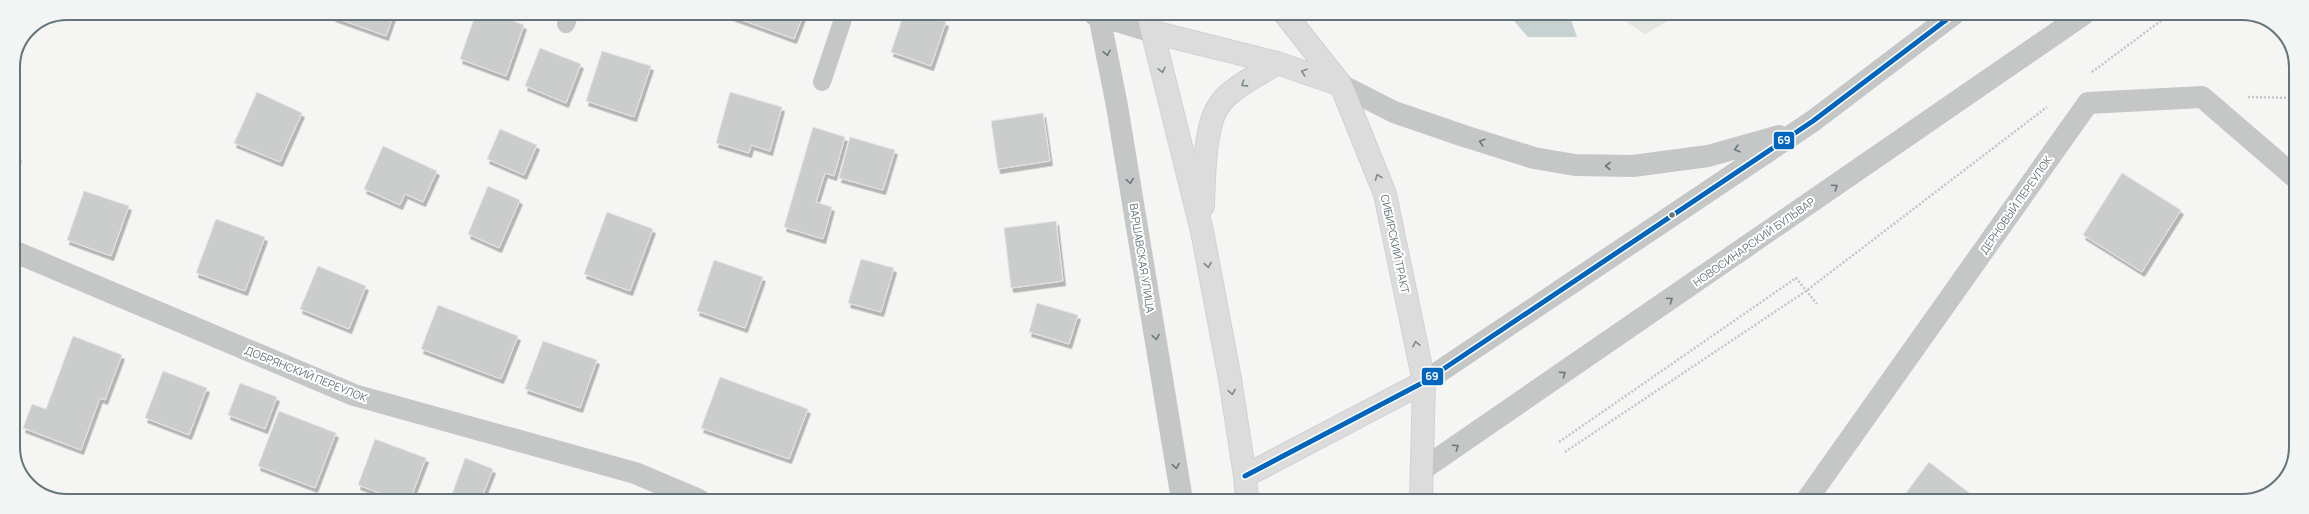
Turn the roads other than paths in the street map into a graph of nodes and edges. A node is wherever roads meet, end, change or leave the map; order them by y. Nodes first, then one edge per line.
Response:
1 (843, 20) edge
2 (1098, 20) edge
3 (1132, 20) edge
4 (1290, 20) edge
5 (1946, 20) edge
6 (2076, 20) edge
7 (1150, 23) edge
8 (1277, 63) junction
9 (822, 82) dead end
10 (1341, 85) junction
11 (1813, 121) junction
12 (2289, 172) edge
13 (1202, 231) junction
14 (20, 254) edge
15 (1424, 382) junction
16 (1423, 469) junction
17 (1245, 476) junction
18 (685, 494) edge
19 (1181, 494) edge
20 (1246, 494) edge
21 (1421, 494) edge
22 (1811, 494) edge

1 - 9 lane
2 -> 19 street, ВАРШАВСКАЯ УЛИЦА
3 - 7 street
4 - 10 main road, СИБИРСКИЙ ТРАКТ
5 - 11 street
16 -> 6 street, НОВОСИНАРСКИЙ БУЛЬВАР
7 - 8 main road
7 -> 13 main road
10 -> 8 main road
8 -> 13 main road
11 -> 10 street
15 -> 10 main road, СИБИРСКИЙ ТРАКТ
11 - 15 street
12 - 22 street, ДЕРНОВЫЙ ПЕРЕУЛОК
13 -> 17 main road
14 - 18 street, ДОБРЯНСКИЙ ПЕРЕУЛОК
15 - 16 main road, СИБИРСКИЙ ТРАКТ
15 - 17 main road
16 - 21 main road, СИБИРСКИЙ ТРАКТ
17 - 20 main road

